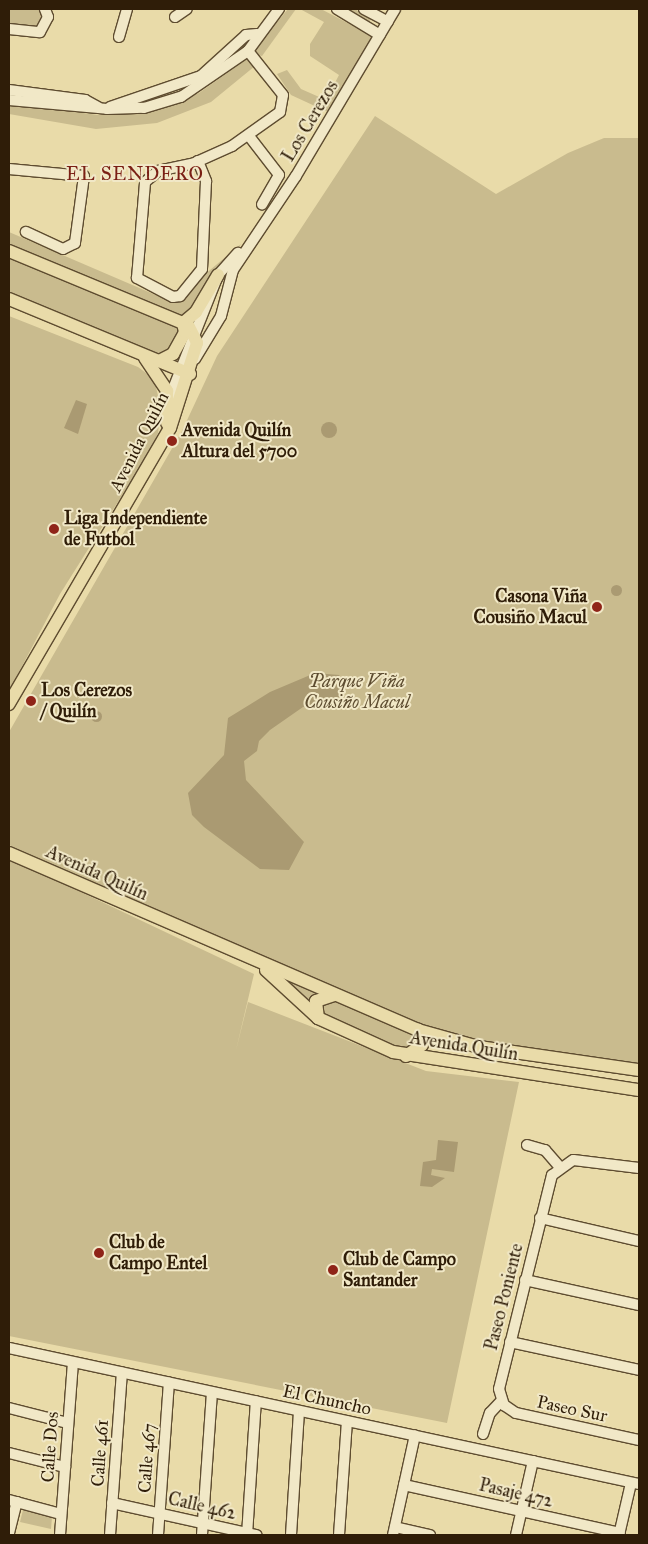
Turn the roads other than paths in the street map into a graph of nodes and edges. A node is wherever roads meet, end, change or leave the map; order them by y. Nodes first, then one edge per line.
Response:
1 (127, 9) edge
2 (187, 9) edge
3 (279, 9) edge
4 (337, 9) edge
5 (364, 9) edge
6 (395, 9) edge
7 (49, 10) edge
8 (272, 13) edge
9 (175, 17) dead end
10 (388, 22) junction
11 (9, 30) edge
12 (257, 34) junction
13 (380, 35) junction
14 (119, 37) dead end
15 (248, 52) junction
16 (9, 90) edge
17 (9, 100) edge
18 (103, 109) junction
19 (249, 136) junction
20 (198, 161) junction
21 (9, 169) edge
22 (262, 204) dead end
23 (26, 232) dead end
24 (247, 246) junction
25 (9, 251) edge
26 (218, 275) junction
27 (9, 299) edge
28 (183, 323) junction
29 (194, 332) junction
30 (135, 351) junction
31 (195, 359) junction
32 (160, 361) junction
33 (178, 368) junction
34 (190, 374) junction
35 (169, 399) junction
36 (166, 434) junction
37 (9, 704) edge
38 (9, 853) edge
39 (252, 961) junction
40 (334, 995) junction
41 (318, 1018) junction
42 (418, 1030) junction
43 (406, 1056) junction
44 (639, 1070) edge
45 (639, 1090) edge
46 (527, 1145) dead end
47 (559, 1166) junction
48 (639, 1168) edge
49 (540, 1218) junction
50 (639, 1241) edge
51 (525, 1280) junction
52 (639, 1305) edge
53 (510, 1342) junction
54 (9, 1348) edge
55 (72, 1362) junction
56 (639, 1370) edge
57 (122, 1372) junction
58 (169, 1382) junction
59 (212, 1392) junction
60 (256, 1401) junction
61 (501, 1401) junction
62 (9, 1408) edge
63 (299, 1410) junction
64 (346, 1421) junction
65 (68, 1423) junction
66 (483, 1434) dead end
67 (415, 1435) junction
68 (639, 1440) edge
69 (9, 1452) edge
70 (533, 1460) junction
71 (65, 1467) junction
72 (635, 1484) edge
73 (404, 1485) junction
74 (13, 1501) edge
75 (112, 1503) junction
76 (522, 1511) junction
77 (61, 1514) junction
78 (160, 1514) junction
79 (203, 1523) junction
80 (394, 1531) edge
81 (9, 1533) edge
82 (619, 1534) edge
83 (60, 1535) edge
84 (110, 1535) edge
85 (158, 1535) edge
86 (202, 1535) edge
87 (250, 1535) edge
88 (292, 1535) edge
89 (339, 1535) edge
90 (430, 1535) edge
91 (516, 1535) edge

1 - 14 street
2 - 9 street
3 - 8 street
4 - 13 street
5 - 10 street
6 - 10 street, Los Cerezos
7 - 11 street
8 - 12 street
10 - 13 street, Los Cerezos
12 - 15 street
12 - 18 street
13 - 24 street, Los Cerezos
15 - 18 street
15 - 19 street
16 - 18 street
17 - 18 street
19 - 20 street
19 - 22 street
20 - 20 street
21 - 23 street
24 - 26 street, Los Cerezos
24 - 31 street, Los Cerezos
25 - 28 main road
26 - 28 main road
26 - 29 street, Los Cerezos
27 - 30 main road
28 - 29 main road
28 - 32 main road
29 - 31 main road, Avenida Quilín
29 - 33 street, Los Cerezos
30 - 32 main road
30 - 35 main road
31 - 34 main road, Avenida Quilín
32 - 33 main road
33 - 34 main road
33 - 35 street, Los Cerezos
34 - 36 main road, Avenida Quilín
35 - 36 main road
36 - 37 main road, Avenida Quilín
38 - 39 main road, Avenida Quilín
39 - 40 main road, Avenida Quilín
39 - 41 main road, Avenida Quilín
40 - 41 main road
40 - 42 main road, Avenida Quilín
41 - 43 main road, Avenida Quilín
42 - 43 main road
42 - 44 main road, Avenida Quilín
43 - 45 main road, Avenida Quilín
46 - 47 street
47 - 48 street
47 - 49 street, Paseo Poniente
49 - 50 street
49 - 51 street, Paseo Poniente
51 - 52 street
51 - 53 street, Paseo Poniente
53 - 56 street
53 - 61 street, Paseo Poniente
54 - 55 street, El Chuncho
55 - 57 street, El Chuncho
55 - 65 street, Calle Dos
57 - 58 street, El Chuncho
57 - 75 street, Calle 461
58 - 59 street, El Chuncho
58 - 78 street, Calle 467
59 - 60 street, El Chuncho
59 - 79 street
60 - 63 street, El Chuncho
60 - 87 street
61 - 66 street
61 - 68 street, Paseo Sur
62 - 65 street
63 - 64 street, El Chuncho
63 - 88 street
64 - 67 street, El Chuncho
64 - 89 street
65 - 71 street, Calle Dos
67 - 70 street, El Chuncho
67 - 73 street
69 - 71 street
70 - 72 street, El Chuncho
70 - 76 street
71 - 77 street, Calle Dos
72 - 82 street
73 - 76 street, Pasaje 472
73 - 80 street
74 - 77 street
74 - 81 street
75 - 78 street, Calle 462
75 - 84 street, Calle 461
76 - 82 street, Pasaje 472
76 - 91 street
77 - 83 street, Calle Dos
78 - 79 street, Calle 462
78 - 85 street, Calle 467
79 - 86 street
79 - 87 street, Calle 462
80 - 90 street

